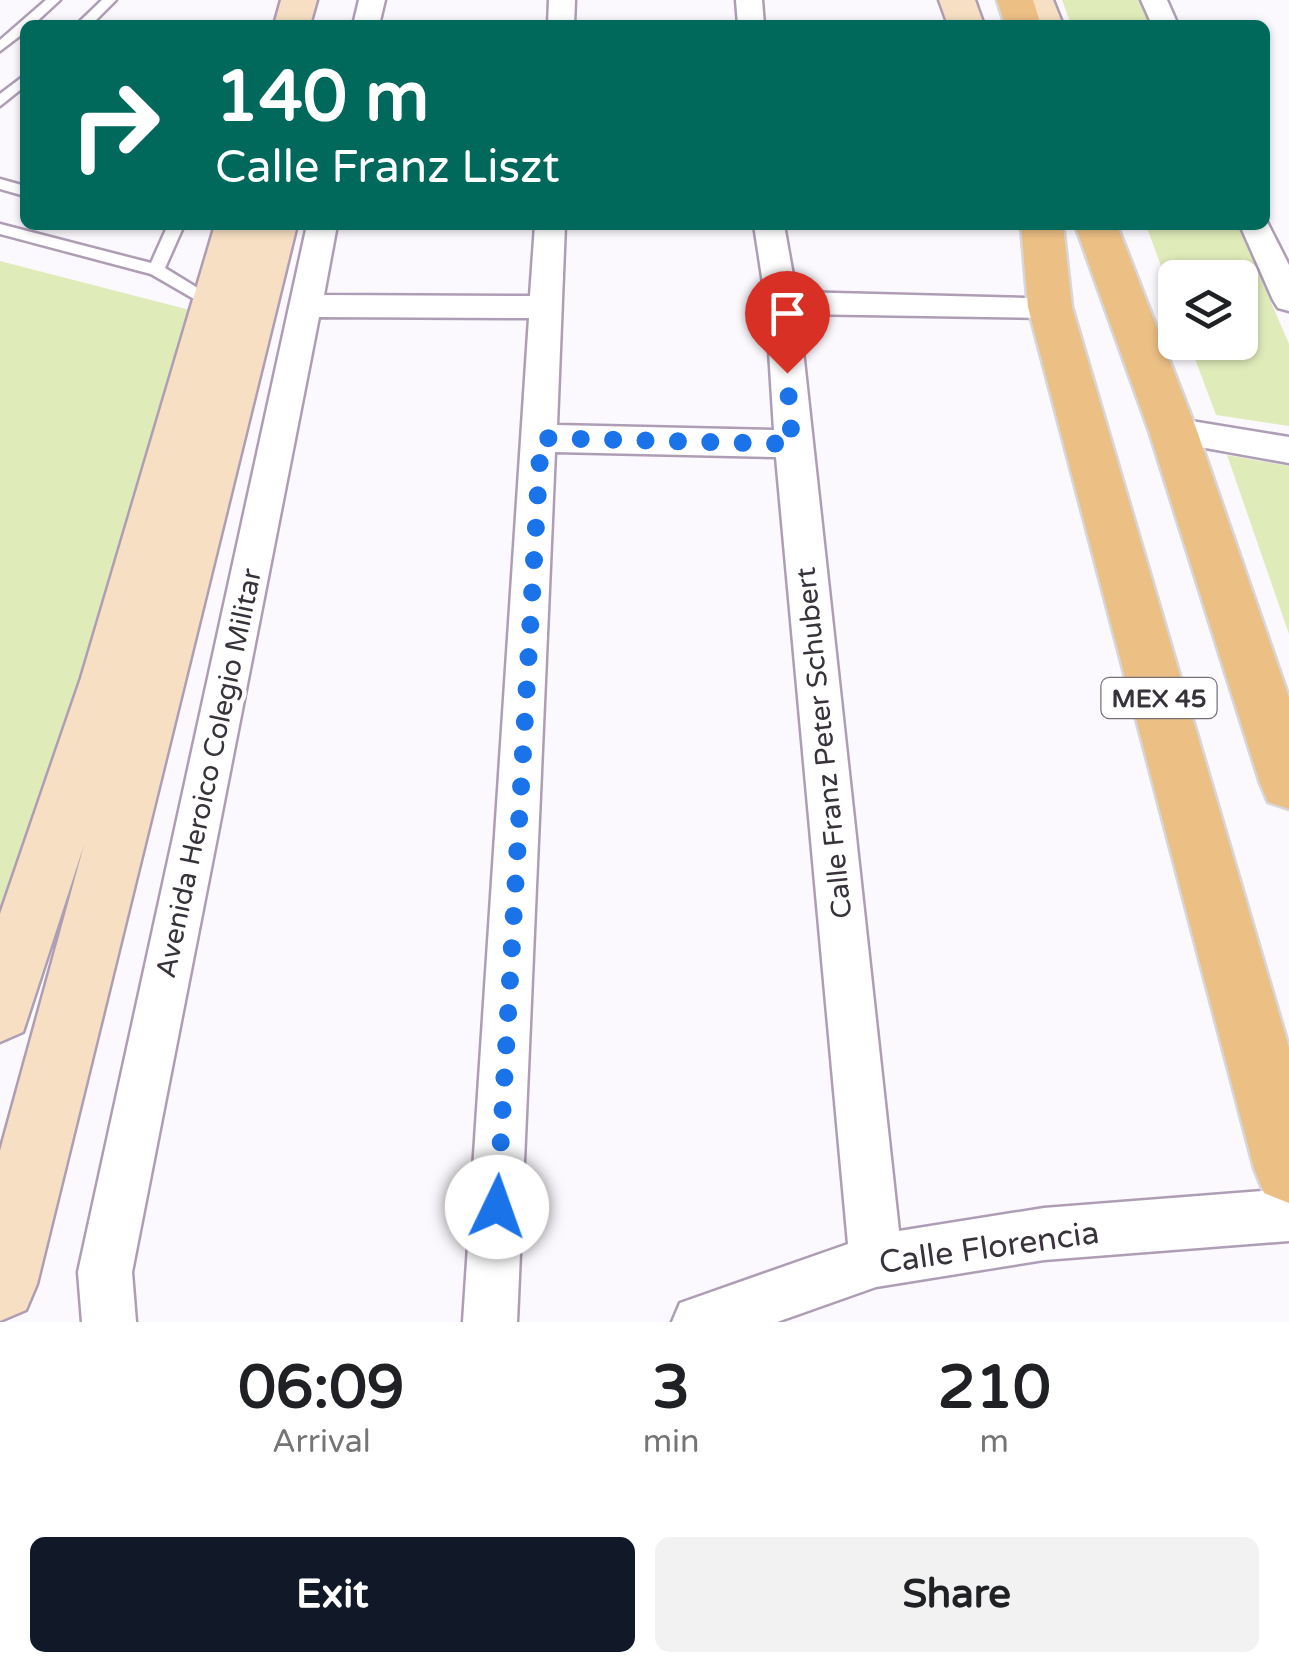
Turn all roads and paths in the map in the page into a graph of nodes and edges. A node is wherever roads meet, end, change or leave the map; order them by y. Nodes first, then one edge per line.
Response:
1 (54, 0) edge
2 (110, 0) edge
3 (31, 20) edge
4 (88, 20) edge
5 (20, 29) edge
6 (0, 46) edge
7 (20, 84) edge
8 (0, 102) edge
9 (0, 229) edge
10 (174, 230) edge
11 (235, 230) edge
12 (275, 230) edge
13 (321, 230) edge
14 (550, 230) edge
15 (770, 230) edge
16 (1042, 230) edge
17 (1098, 230) edge
18 (1257, 230) edge
19 (156, 270) junction
20 (1289, 300) edge
21 (214, 303) junction
22 (782, 303) junction
23 (304, 306) junction
24 (1050, 306) junction
25 (546, 307) junction
26 (1173, 431) junction
27 (541, 438) junction
28 (792, 444) junction
29 (1289, 450) edge
30 (1289, 783) edge
31 (0, 1009) edge
32 (1289, 1168) edge
33 (1289, 1215) edge
34 (876, 1262) junction
35 (0, 1284) edge
36 (109, 1322) edge
37 (490, 1322) edge
38 (698, 1322) edge

1 - 3 lane
2 - 4 lane
5 - 6 lane
7 - 8 lane
9 - 19 lane
10 - 19 lane
11 - 21 street
12 - 35 street
13 - 23 street, Avenida Heroico Colegio Militar
14 - 25 street
15 - 22 street, Calle Franz Peter Schubert
16 - 24 main road, MEX 45
17 - 26 main road, MEX 45
18 - 20 street
19 - 21 lane
21 - 31 street
22 - 24 street
22 - 28 street, Calle Franz Peter Schubert
23 - 25 street
23 - 36 street, Avenida Heroico Colegio Militar
24 - 32 main road, MEX 45
25 - 27 street
26 - 29 street
26 - 30 main road, MEX 45
27 - 28 street
27 - 37 street
28 - 34 street, Calle Franz Peter Schubert
33 - 34 street, Calle Florencia
34 - 38 street, Calle Florencia

